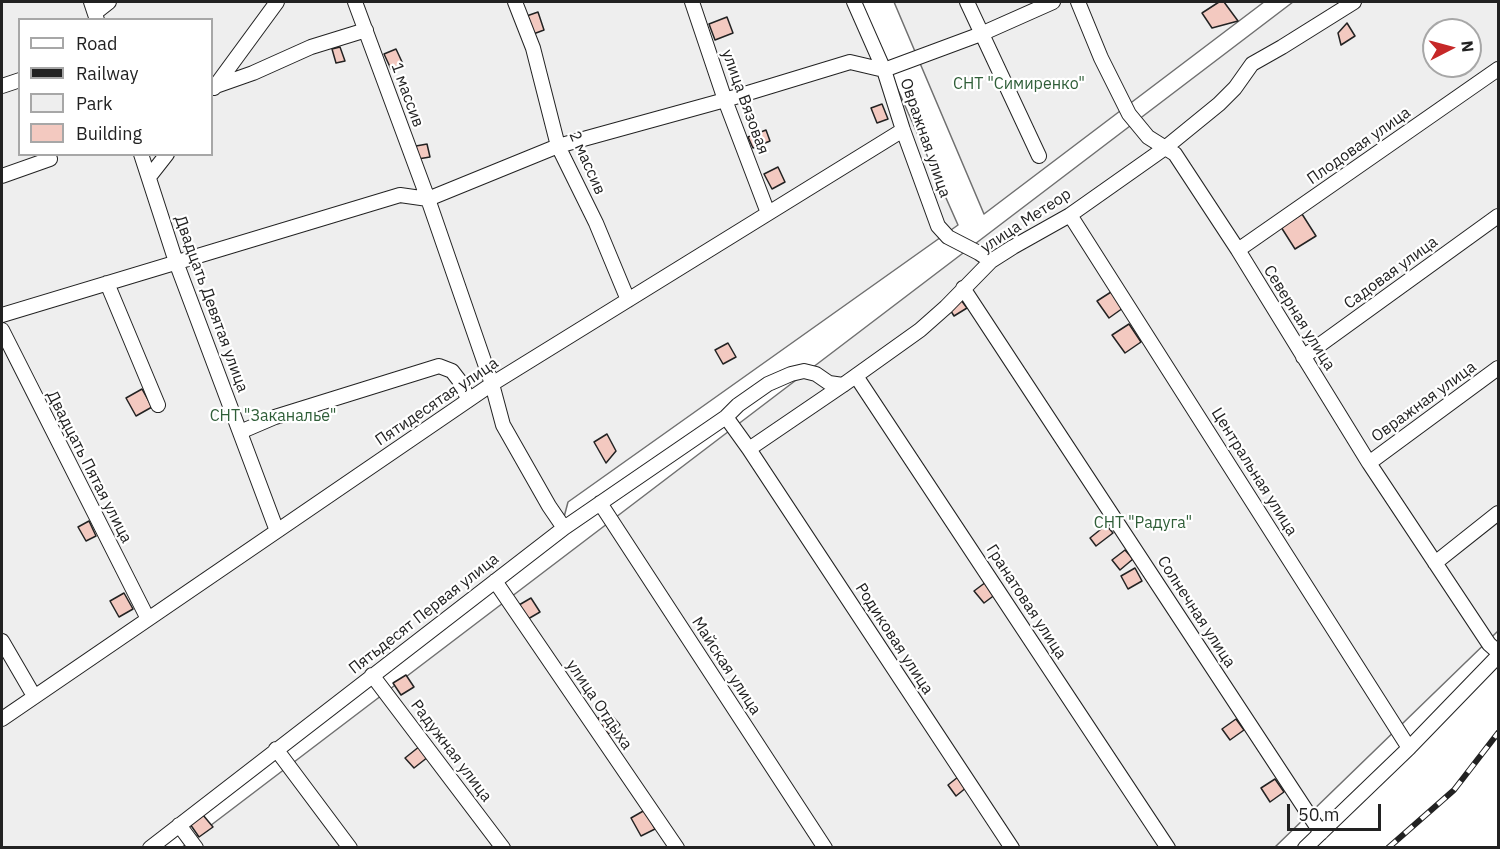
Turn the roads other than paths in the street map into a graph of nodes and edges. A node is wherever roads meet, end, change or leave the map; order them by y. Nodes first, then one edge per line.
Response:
1 (109, 2) edge
2 (277, 2) edge
3 (355, 2) edge
4 (515, 2) edge
5 (692, 2) edge
6 (854, 2) edge
7 (967, 2) edge
8 (1053, 2) edge
9 (1078, 2) edge
10 (1354, 2) edge
11 (94, 11) edge
12 (366, 30) junction
13 (981, 34) junction
14 (1498, 69) edge
15 (884, 70) junction
16 (18, 81) edge
17 (2, 85) edge
18 (214, 89) edge
19 (725, 100) junction
20 (903, 130) junction
21 (558, 146) junction
22 (1165, 148) junction
23 (142, 156) edge
24 (165, 156) edge
25 (1039, 156) dead end
26 (50, 159) dead end
27 (2, 176) edge
28 (148, 177) junction
29 (428, 199) junction
30 (768, 213) junction
31 (1070, 215) junction
32 (1498, 216) edge
33 (1238, 250) junction
34 (991, 261) junction
35 (176, 262) junction
36 (107, 283) junction
37 (963, 288) junction
38 (628, 300) junction
39 (2, 315) edge
40 (2, 330) edge
41 (1303, 357) junction
42 (1498, 368) edge
43 (856, 376) junction
44 (492, 384) junction
45 (843, 385) junction
46 (468, 400) junction
47 (158, 405) dead end
48 (726, 417) junction
49 (240, 432) junction
50 (749, 449) junction
51 (1369, 463) junction
52 (600, 503) junction
53 (1498, 513) edge
54 (564, 528) junction
55 (277, 531) junction
56 (1435, 563) junction
57 (495, 581) junction
58 (148, 619) junction
59 (2, 640) edge
60 (1498, 654) edge
61 (372, 675) junction
62 (34, 696) junction
63 (2, 718) edge
64 (1409, 748) junction
65 (276, 750) junction
66 (179, 825) junction
67 (1321, 833) junction
68 (150, 848) edge
69 (196, 848) edge
70 (350, 848) edge
71 (503, 848) edge
72 (677, 848) edge
73 (825, 848) edge
74 (1012, 848) edge
75 (1168, 848) edge
76 (1305, 848) edge

1 - 11 street
2 - 18 street
3 - 12 street, 1 массив
4 - 21 street, 2 массив
5 - 19 street, улица Вязовая
6 - 15 street, Овражная улица
7 - 13 street
8 - 13 street
9 - 22 street, Северная улица
10 - 22 street, улица Метеор
12 - 18 street
12 - 29 street, 1 массив
13 - 15 street
13 - 25 street
14 - 33 street, Плодовая улица
15 - 19 street
15 - 20 street, Овражная улица
16 - 17 street
19 - 21 street
19 - 30 street, улица Вязовая
20 - 30 street, Пятидесятая улица
20 - 34 street, Овражная улица
21 - 29 street
21 - 38 street, 2 массив
22 - 31 street, улица Метеор
22 - 33 street, Северная улица
23 - 28 street, Двадцать Девятая улица
24 - 28 street
26 - 27 street
28 - 35 street, Двадцать Девятая улица
29 - 35 street
29 - 44 street, 1 массив
30 - 38 street, Пятидесятая улица
31 - 34 street, улица Метеор
31 - 64 street, Центральная улица
32 - 41 street, Садовая улица
33 - 41 street, Северная улица
34 - 37 street, улица Метеор
35 - 36 street
35 - 49 street, Двадцать Девятая улица
36 - 39 street
36 - 47 street
37 - 43 street, улица Метеор
37 - 67 street, Солнечная улица
38 - 44 street, Пятидесятая улица
40 - 58 street, Двадцать Пятая улица
41 - 51 street, Северная улица
42 - 51 street, Овражная улица
43 - 45 street, улица Метеор
43 - 75 street, Гранатовая улица
44 - 46 street, Пятидесятая улица
44 - 54 street, 1 массив
45 - 48 street, Пятьдесят Первая улица
45 - 50 street, улица Метеор
46 - 49 street
46 - 55 street, Пятидесятая улица
48 - 50 street
48 - 52 street, Пятьдесят Первая улица
49 - 55 street, Двадцать Девятая улица
50 - 74 street, Родиковая улица
51 - 56 street, Северная улица
52 - 54 street, Пятьдесят Первая улица
52 - 73 street, Майская улица
53 - 56 street
54 - 57 street, Пятьдесят Первая улица
55 - 58 street, Пятидесятая улица
56 - 60 street, Северная улица
57 - 61 street, Пятьдесят Первая улица
57 - 72 street, улица Отдыха
58 - 62 street, Пятидесятая улица
59 - 62 street
60 - 64 street
61 - 65 street, Пятьдесят Первая улица
61 - 71 street, Радужная улица
62 - 63 street, Пятидесятая улица
64 - 67 street
65 - 66 street, Пятьдесят Первая улица
65 - 70 street
66 - 68 street, Пятьдесят Первая улица
66 - 69 street
67 - 76 street

